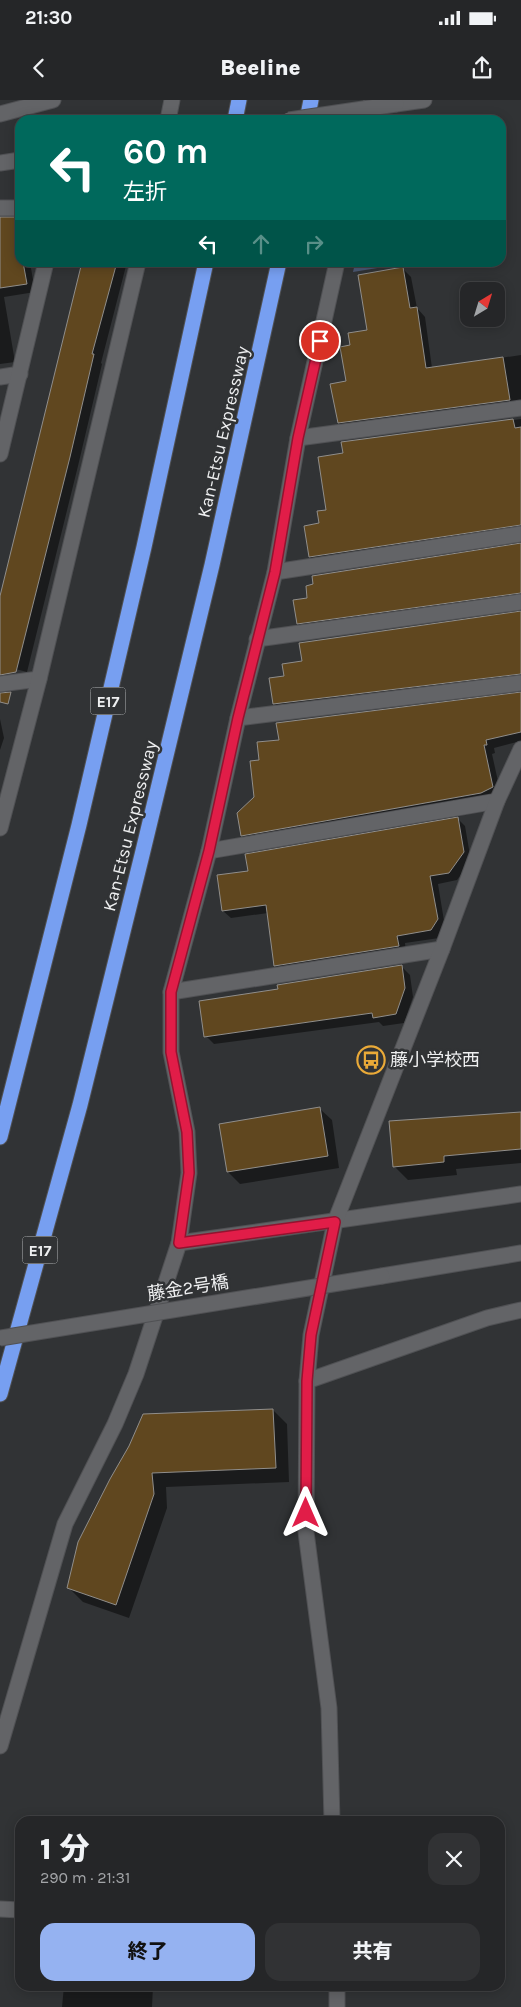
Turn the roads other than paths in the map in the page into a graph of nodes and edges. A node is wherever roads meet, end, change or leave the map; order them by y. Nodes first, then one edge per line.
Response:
1 (53, 100) edge
2 (172, 100) edge
3 (239, 100) edge
4 (311, 100) edge
5 (372, 100) edge
6 (424, 100) edge
7 (16, 105) edge
8 (0, 114) edge
9 (169, 115) edge
10 (236, 115) edge
11 (308, 115) edge
12 (323, 115) edge
13 (368, 115) edge
14 (15, 161) edge
15 (0, 163) edge
16 (0, 208) edge
17 (15, 208) edge
18 (45, 267) edge
19 (137, 267) edge
20 (205, 267) edge
21 (278, 267) edge
22 (335, 267) edge
23 (20, 374) junction
24 (0, 377) edge
25 (521, 408) edge
26 (298, 438) junction
27 (0, 454) edge
28 (521, 534) edge
29 (275, 572) junction
30 (521, 602) edge
31 (257, 639) junction
32 (39, 679) junction
33 (0, 684) edge
34 (521, 684) edge
35 (238, 718) junction
36 (521, 749) edge
37 (497, 801) junction
38 (0, 828) edge
39 (209, 851) junction
40 (442, 948) junction
41 (171, 992) junction
42 (0, 1137) edge
43 (521, 1194) edge
44 (335, 1222) junction
45 (179, 1243) junction
46 (521, 1252) edge
47 (521, 1310) edge
48 (0, 1338) edge
49 (307, 1381) junction
50 (0, 1394) edge
51 (0, 1746) edge
52 (332, 1816) edge
53 (0, 1909) edge
54 (15, 1910) edge
55 (337, 1991) edge
56 (338, 2007) edge

1 - 7 street
2 - 9 street
3 - 10 highway
4 - 11 highway
5 - 13 street
6 - 12 street, bridge
7 - 8 street
14 - 15 street
16 - 17 street
18 - 23 street
19 - 32 street
20 - 42 highway, E17
21 - 50 highway, Kan-Etsu Expressway / E17
22 - 26 street
23 - 24 street
23 - 27 street
25 - 26 street
26 - 29 street
28 - 29 street
29 - 31 street
30 - 31 street
31 - 35 street
32 - 33 street
32 - 38 street
34 - 35 street
35 - 39 street
36 - 37 street
37 - 39 street
37 - 40 street
39 - 41 street
40 - 41 street
40 - 44 street
41 - 45 street
43 - 44 street
44 - 45 street
44 - 49 street
45 - 51 street
46 - 48 street, 藤金2号橋, bridge
47 - 49 street
49 - 52 street
53 - 54 street
55 - 56 street

